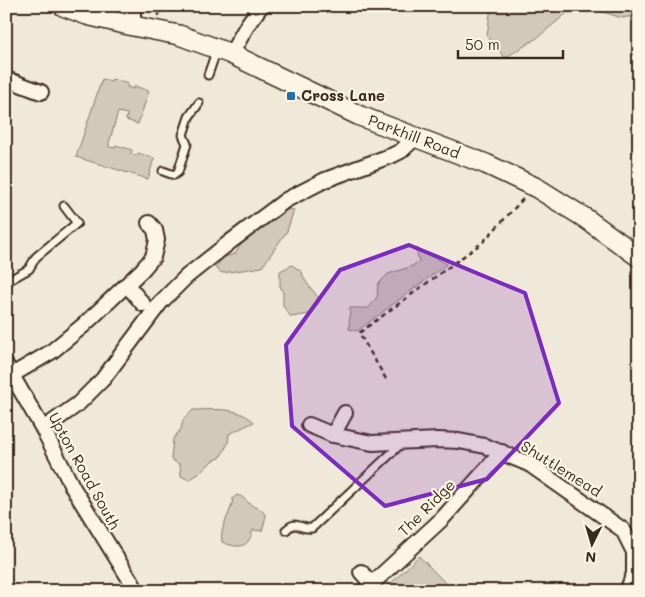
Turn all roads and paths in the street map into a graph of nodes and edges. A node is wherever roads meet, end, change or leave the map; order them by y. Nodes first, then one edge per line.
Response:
1 (62, 6) edge
2 (133, 6) edge
3 (261, 6) edge
4 (133, 26) junction
5 (224, 51) junction
6 (208, 75) dead end
7 (6, 79) edge
8 (40, 92) dead end
9 (199, 103) dead end
10 (415, 138) junction
11 (162, 171) dead end
12 (531, 185) junction
13 (64, 206) dead end
14 (149, 223) dead end
15 (638, 256) edge
16 (6, 282) edge
17 (127, 285) junction
18 (143, 304) dead end
19 (8, 368) edge
20 (386, 379) dead end
21 (345, 413) dead end
22 (309, 425) dead end
23 (43, 429) junction
24 (333, 435) junction
25 (404, 442) junction
26 (502, 452) junction
27 (286, 530) dead end
28 (637, 552) edge
29 (361, 572) dead end
30 (368, 587) edge
31 (137, 591) edge
32 (627, 591) edge

1 - 4 main road, Parkhill Road
2 - 4 street
3 - 5 street
4 - 5 main road, Parkhill Road
5 - 6 lane
5 - 10 main road, Parkhill Road
7 - 8 street
9 - 11 lane
10 - 12 main road, Parkhill Road
10 - 23 street
12 - 15 main road, Parkhill Road
12 - 20 path
13 - 16 lane
14 - 17 street
17 - 18 street
17 - 19 street
19 - 23 street, Upton Road South
21 - 24 street
22 - 24 street, Shuttlemead
23 - 31 street, Upton Road South
24 - 25 street, Shuttlemead
25 - 26 street, Shuttlemead
25 - 27 lane
26 - 28 street, Shuttlemead
26 - 30 street, The Ridge
28 - 32 street, Shuttlemead
29 - 30 street, The Ridge

